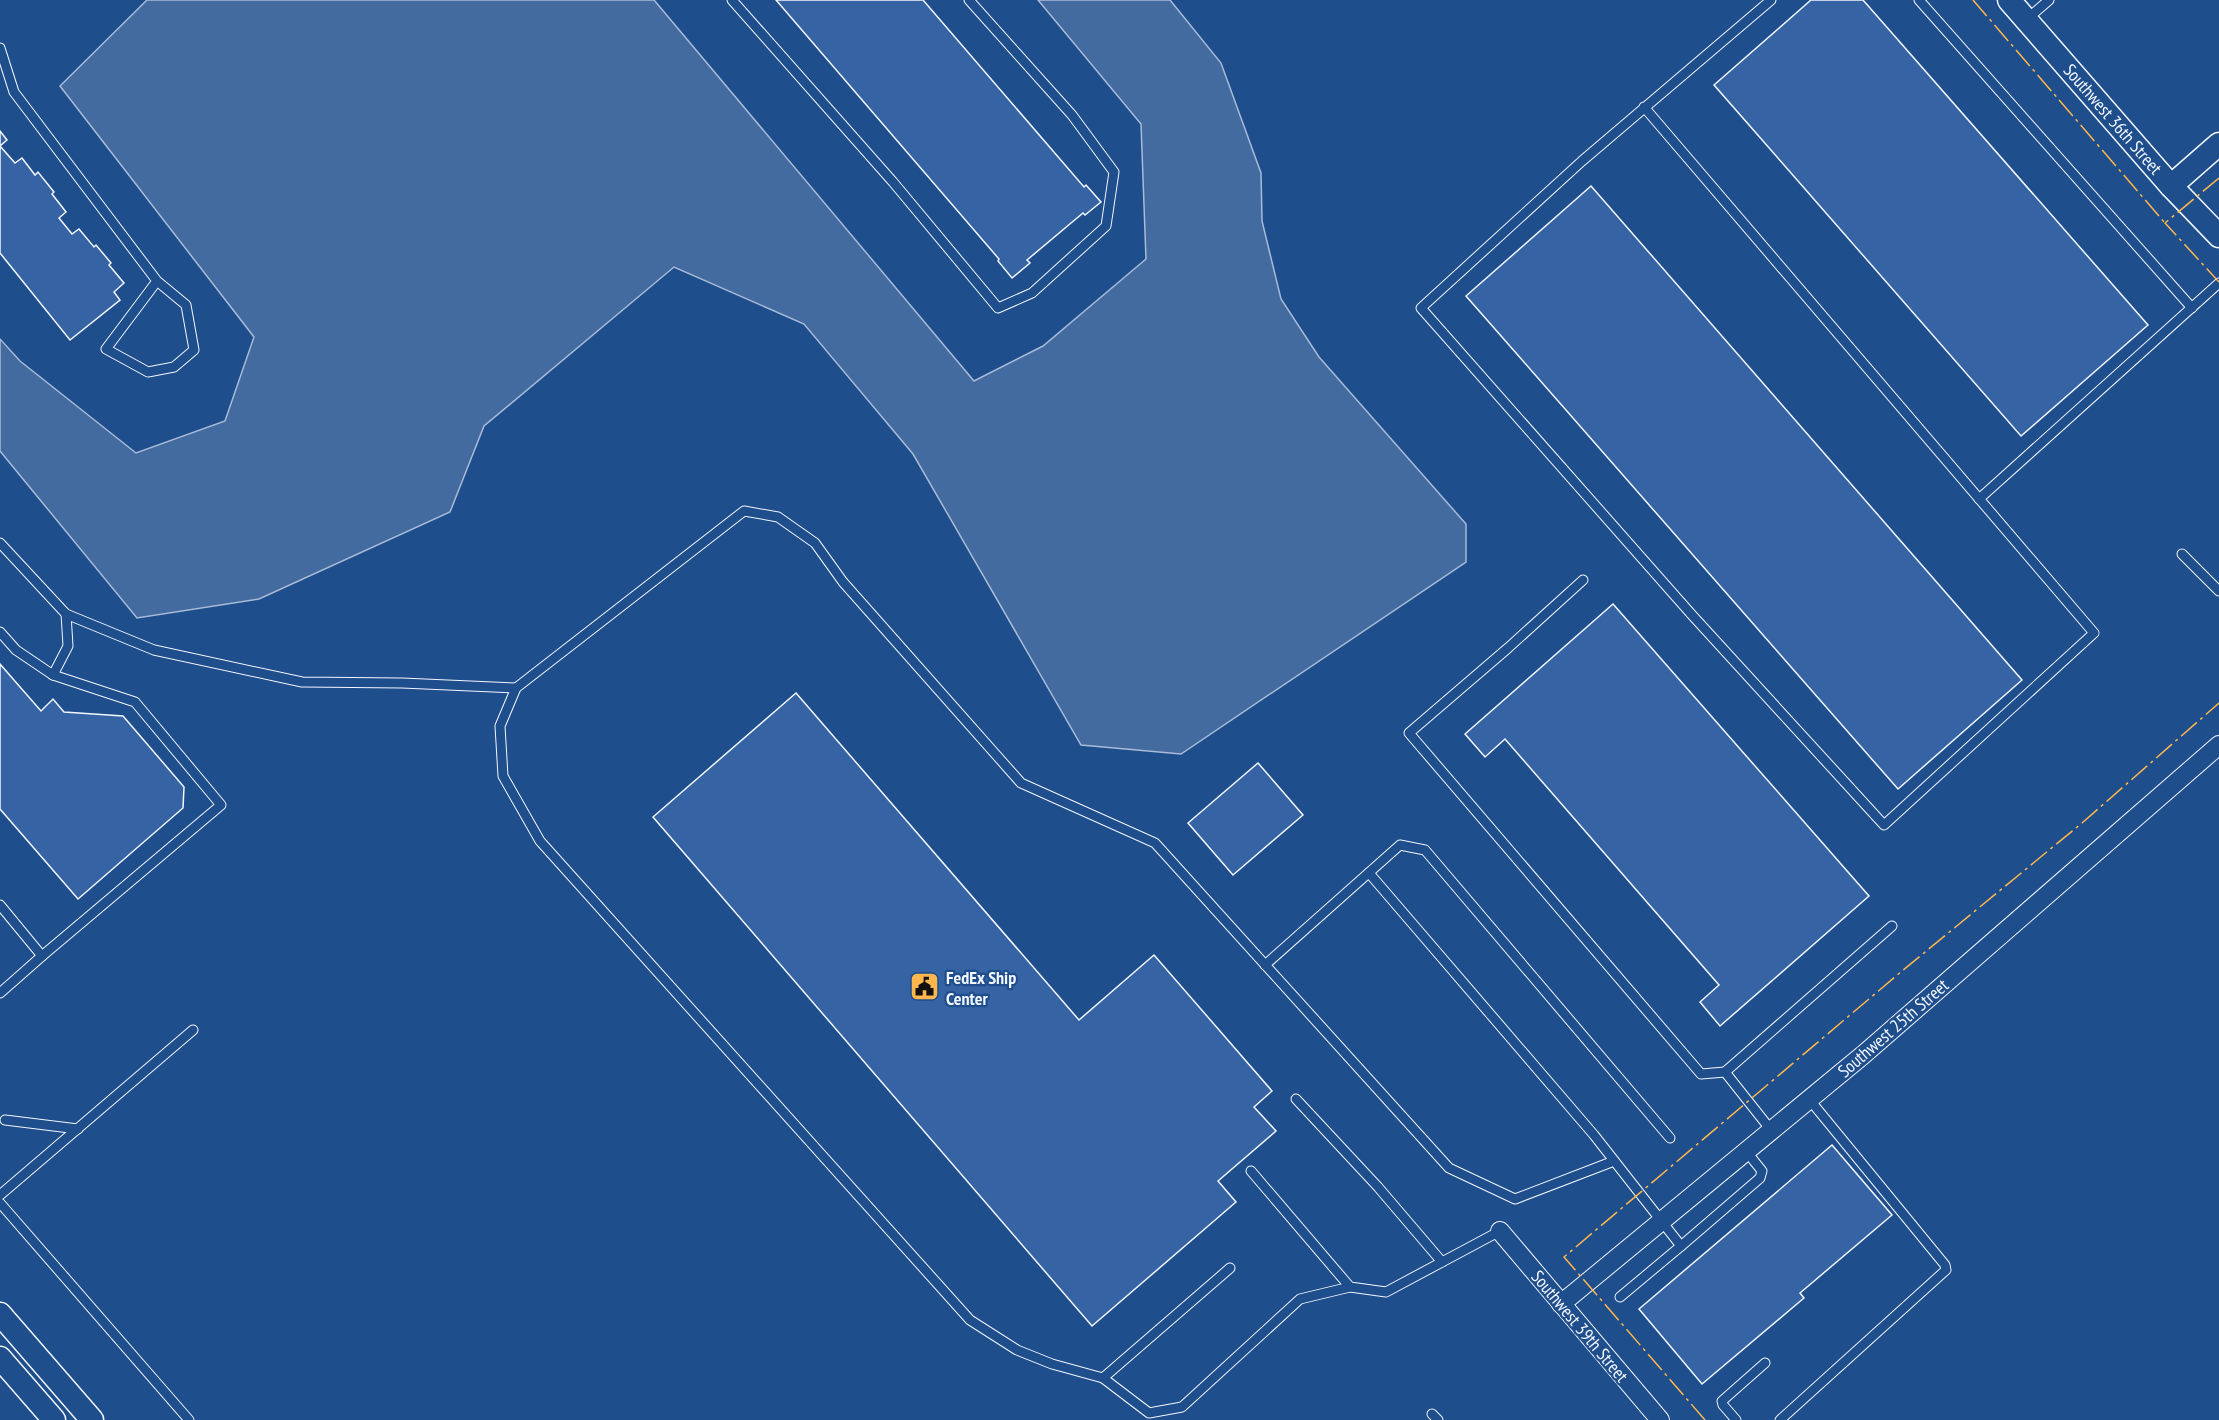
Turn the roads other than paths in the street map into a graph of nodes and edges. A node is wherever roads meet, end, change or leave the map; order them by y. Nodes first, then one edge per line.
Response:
1 (732, 0) edge
2 (969, 0) edge
3 (1771, 0) edge
4 (1919, 0) edge
5 (2009, 0) edge
6 (2049, 0) edge
7 (2026, 20) junction
8 (0, 48) edge
9 (1644, 107) junction
10 (2219, 144) edge
11 (2171, 186) junction
12 (2219, 236) edge
13 (157, 281) junction
14 (2219, 283) edge
15 (2192, 308) junction
16 (1979, 499) junction
17 (0, 543) edge
18 (2182, 554) dead end
19 (1582, 580) dead end
20 (2219, 591) edge
21 (66, 614) junction
22 (0, 632) edge
23 (52, 675) junction
24 (516, 688) junction
25 (2219, 745) edge
26 (1369, 873) junction
27 (0, 905) edge
28 (1892, 926) dead end
29 (42, 956) junction
30 (1265, 965) junction
31 (0, 993) edge
32 (193, 1030) dead end
33 (1725, 1072) junction
34 (1296, 1099) dead end
35 (1809, 1099) junction
36 (5, 1120) dead end
37 (78, 1128) junction
38 (1771, 1130) junction
39 (1670, 1138) dead end
40 (1746, 1151) junction
41 (1614, 1161) junction
42 (1251, 1171) dead end
43 (0, 1196) edge
44 (0, 1203) edge
45 (1661, 1221) junction
46 (1500, 1231) joint
47 (1681, 1246) junction
48 (1442, 1262) junction
49 (1230, 1268) dead end
50 (1350, 1287) junction
51 (1620, 1297) dead end
52 (1561, 1304) junction
53 (0, 1314) edge
54 (0, 1358) edge
55 (1765, 1363) dead end
56 (1103, 1378) junction
57 (54, 1420) edge
58 (92, 1420) edge
59 (189, 1420) edge
60 (1660, 1420) edge
61 (1736, 1420) edge
62 (1780, 1420) edge

1 - 2 lane
3 - 9 lane
4 - 15 lane
5 - 7 street, Southwest 36th Street
6 - 7 lane
7 - 11 street, Southwest 36th Street
8 - 13 lane
9 - 16 lane
9 - 16 lane
10 - 11 street
11 - 12 street, Southwest 36th Street
13 - 13 lane
14 - 15 lane
15 - 16 lane
17 - 21 lane
18 - 20 lane
19 - 33 lane
21 - 23 lane
21 - 24 lane
22 - 23 lane
23 - 29 lane
24 - 30 lane
24 - 56 lane
25 - 35 street, Southwest 25th Street
26 - 30 lane
26 - 39 lane
26 - 41 lane
27 - 29 lane
28 - 33 lane
29 - 31 lane
30 - 41 lane
32 - 37 lane
33 - 38 lane
34 - 48 lane
35 - 38 street, Southwest 25th Street
35 - 62 lane
36 - 37 lane
37 - 43 lane
38 - 40 street, Southwest 25th Street
40 - 45 street, Southwest 25th Street
40 - 47 lane
41 - 45 lane
42 - 50 lane
44 - 59 lane
45 - 47 lane
45 - 52 street, Southwest 25th Street
46 - 48 lane
46 - 52 street, Southwest 39th Street
47 - 51 lane
48 - 50 lane
49 - 56 lane
50 - 56 lane
52 - 60 street, Southwest 39th Street
53 - 58 street
54 - 57 street
55 - 61 lane

